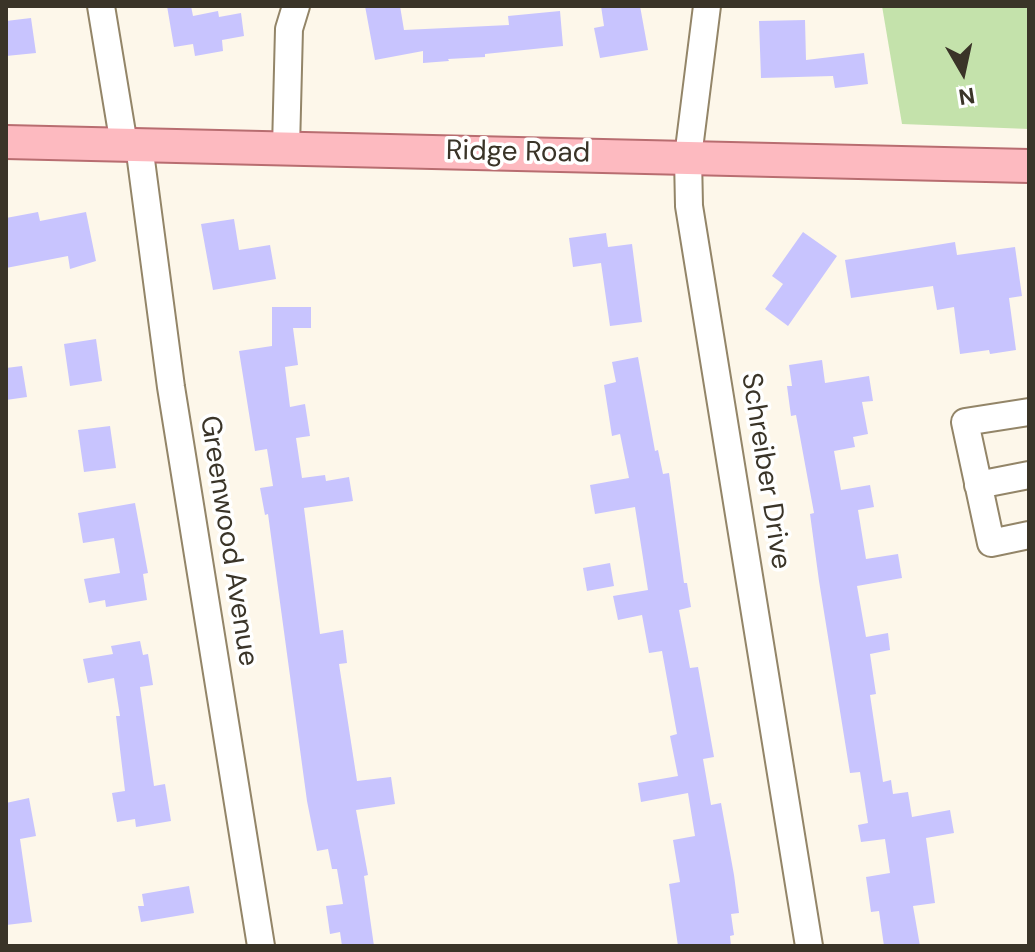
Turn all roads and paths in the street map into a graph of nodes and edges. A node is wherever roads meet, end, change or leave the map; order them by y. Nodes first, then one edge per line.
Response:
1 (101, 6) edge
2 (296, 6) edge
3 (707, 6) edge
4 (6, 142) edge
5 (131, 145) junction
6 (286, 148) junction
7 (688, 157) junction
8 (1029, 166) edge
9 (1029, 412) edge
10 (1029, 475) edge
11 (978, 485) junction
12 (1029, 535) edge
13 (261, 946) edge
14 (809, 946) edge

1 - 5 street, Greenwood Avenue
2 - 6 street
3 - 7 street, Schreiber Drive
4 - 5 main road, Ridge Road
5 - 6 main road, Ridge Road
5 - 13 street, Greenwood Avenue
6 - 7 main road, Ridge Road
7 - 8 main road, Ridge Road
7 - 14 street, Schreiber Drive
9 - 11 street
10 - 11 street
11 - 12 street

